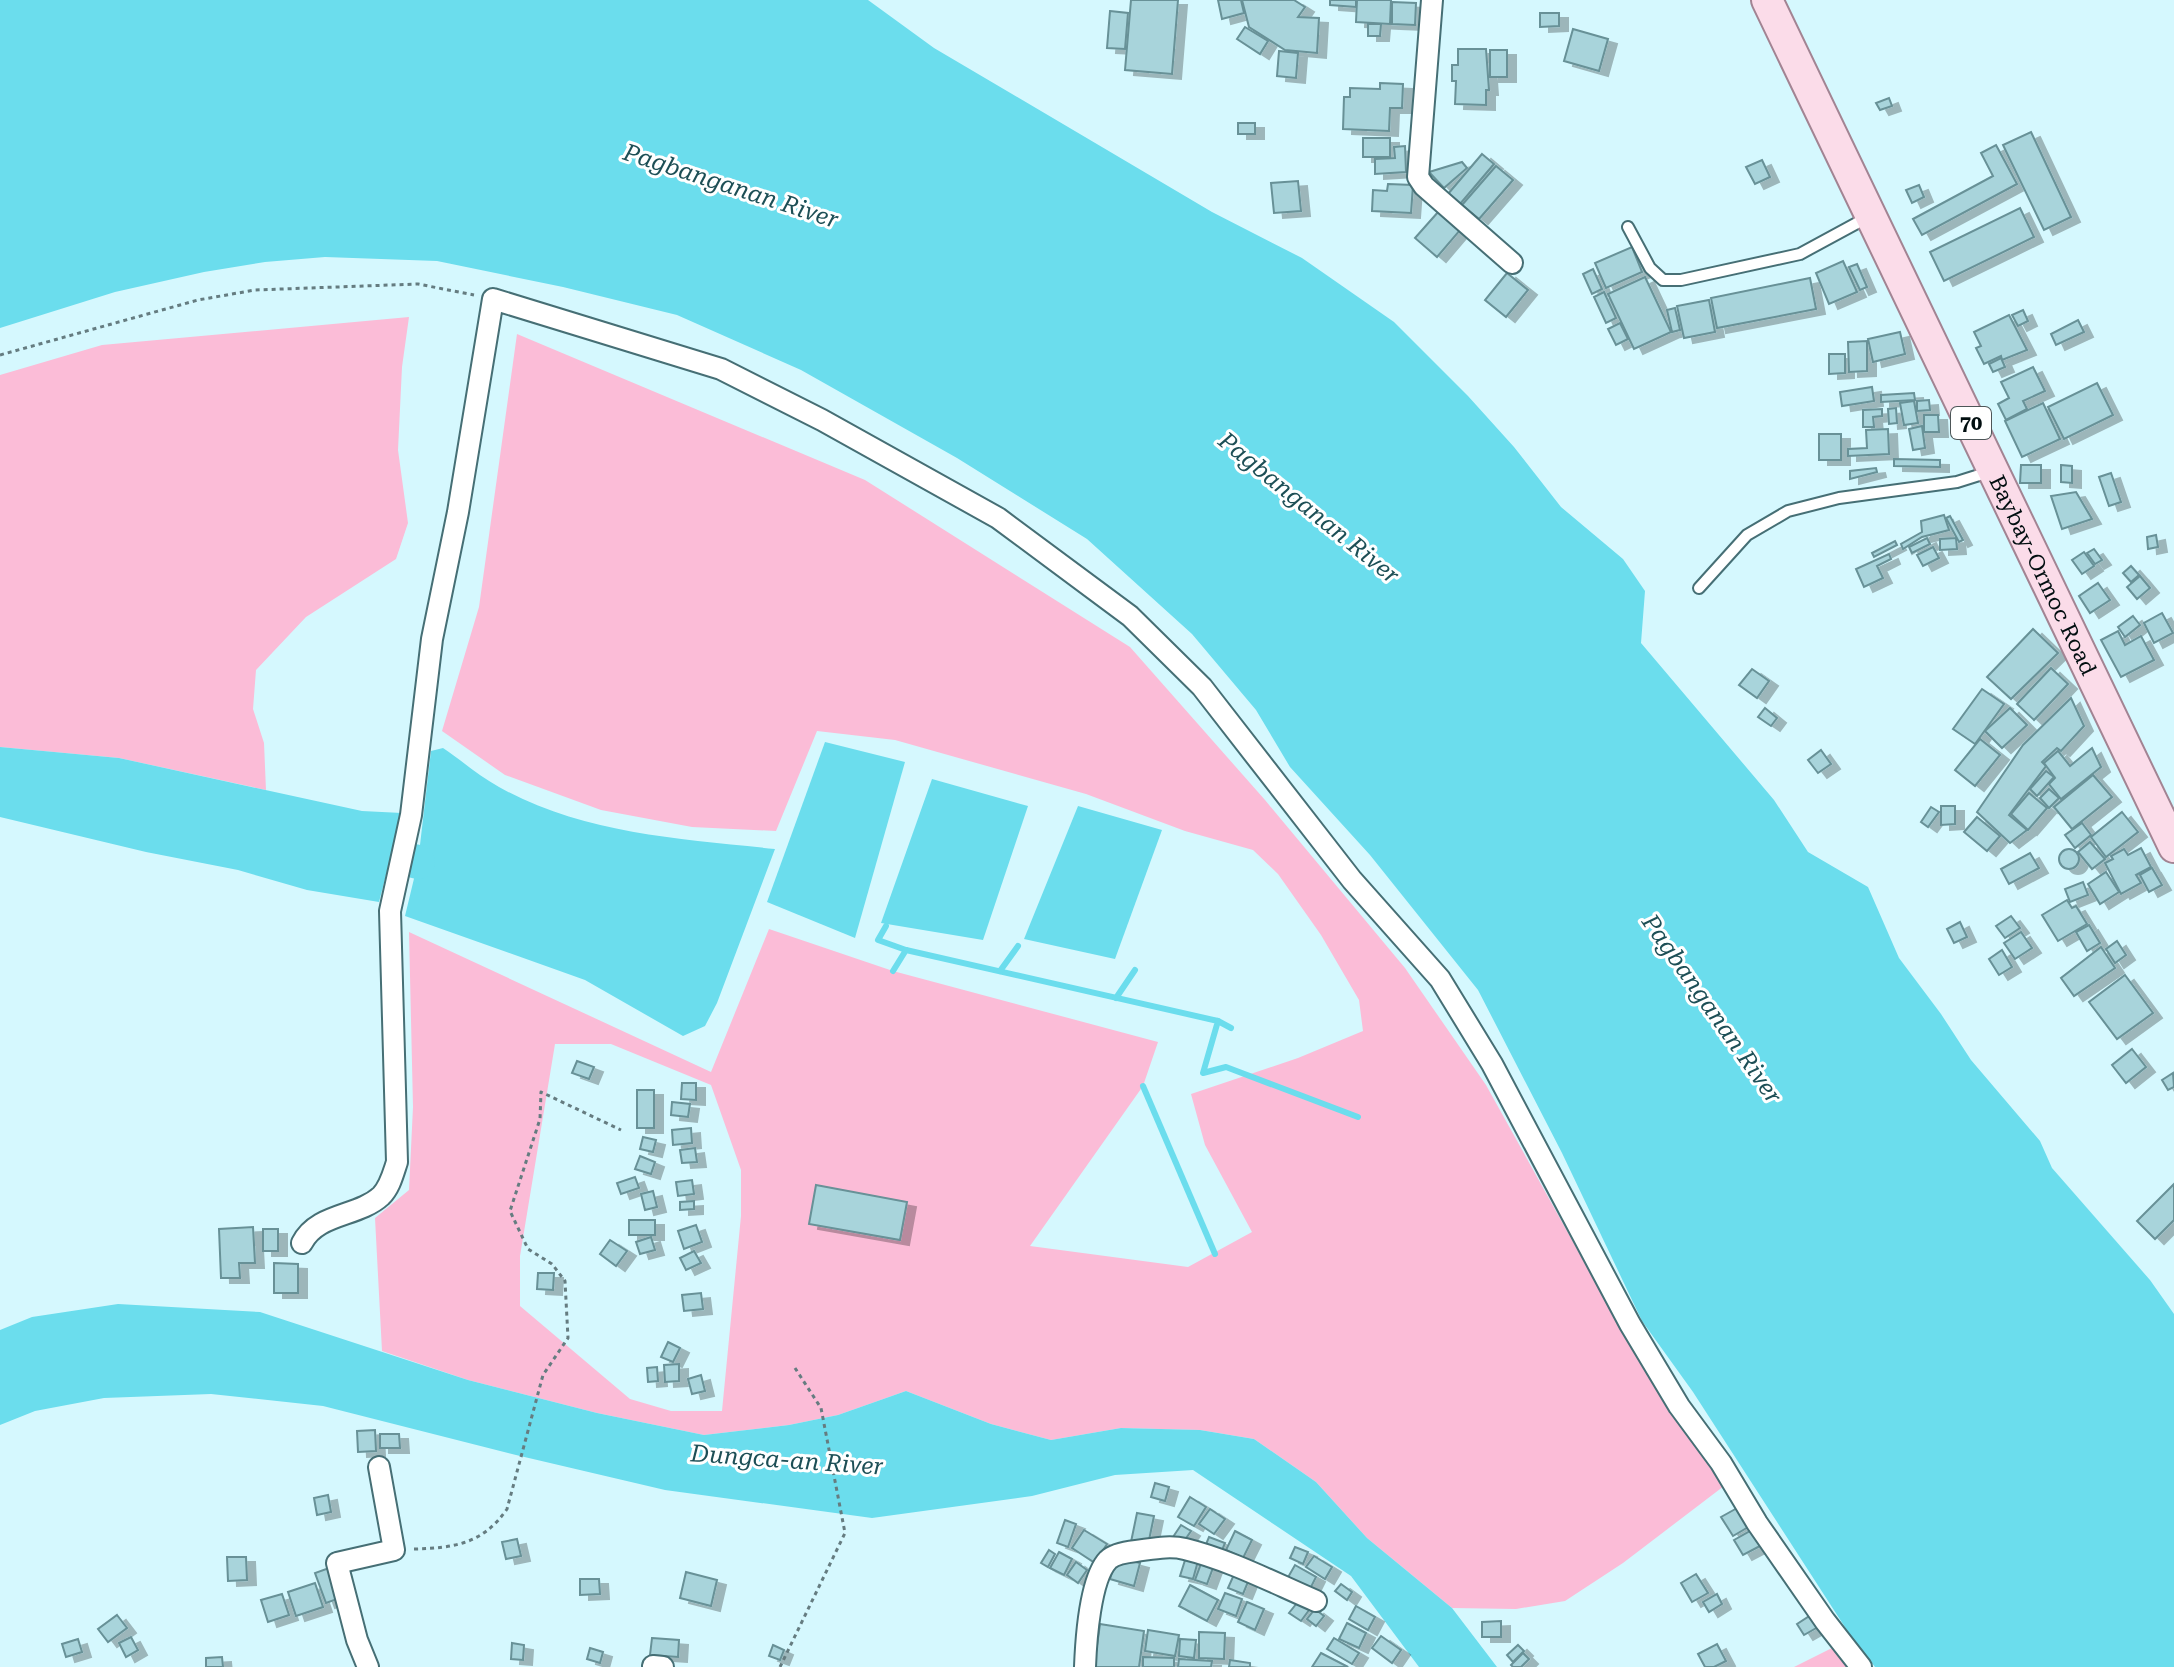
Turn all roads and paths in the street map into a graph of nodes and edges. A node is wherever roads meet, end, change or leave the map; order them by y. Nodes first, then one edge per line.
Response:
1 (1432, 0) edge
2 (1767, 0) edge
3 (1871, 215) junction
4 (1628, 227) dead end
5 (1512, 263) dead end
6 (493, 299) junction
7 (0, 355) edge
8 (1994, 470) junction
9 (1699, 588) dead end
10 (2174, 847) edge
11 (621, 1130) dead end
12 (302, 1243) dead end
13 (795, 1368) dead end
14 (379, 1467) dead end
15 (394, 1550) junction
16 (1316, 1601) dead end
17 (653, 1666) edge
18 (368, 1667) edge
19 (663, 1667) edge
20 (780, 1667) edge
21 (1085, 1667) edge
22 (1861, 1667) edge

1 - 5 street
2 - 3 main road, Baybay-Ormoc Road / 70
3 - 4 lane
3 - 8 main road, Baybay-Ormoc Road / 70
6 - 7 path
6 - 12 street
6 - 22 street
8 - 9 lane
8 - 10 main road, Baybay-Ormoc Road / 70
11 - 15 path
13 - 20 path
14 - 15 street
15 - 18 street
16 - 21 street
17 - 19 street

